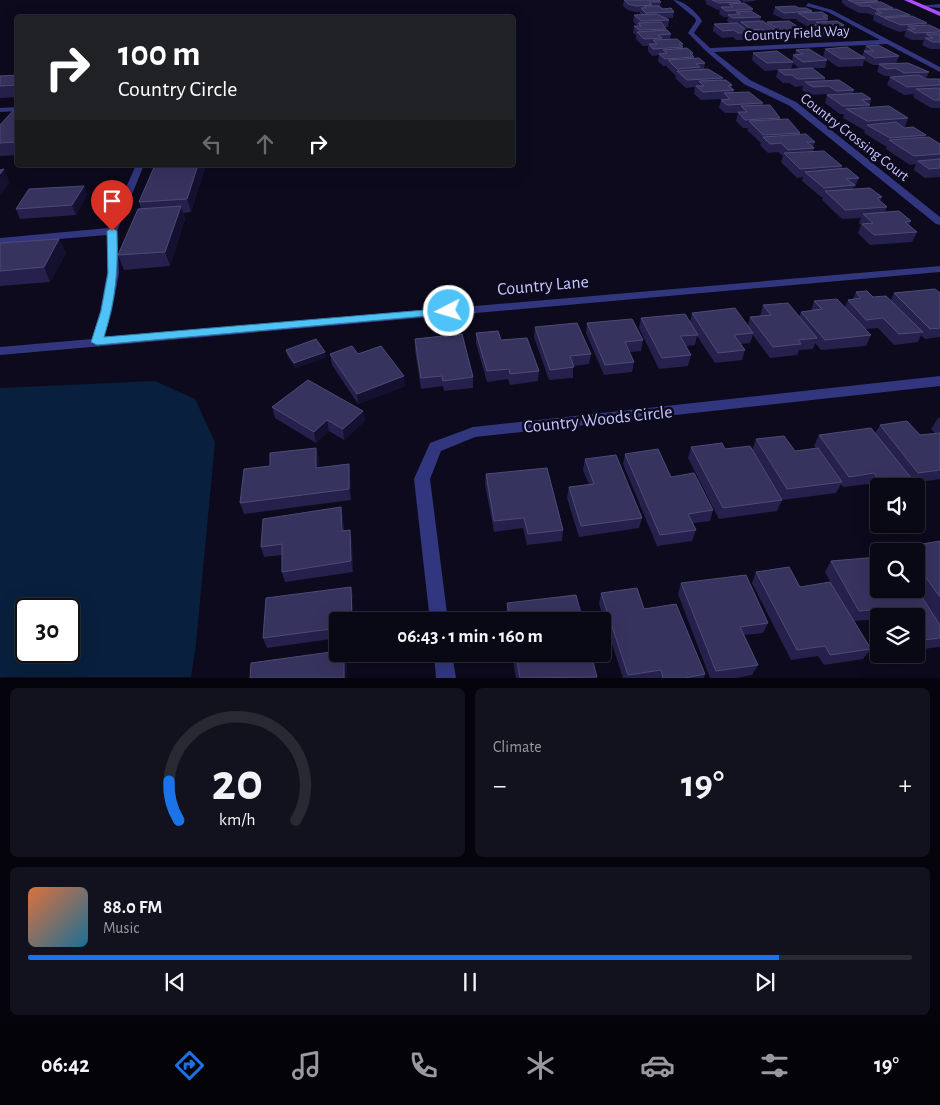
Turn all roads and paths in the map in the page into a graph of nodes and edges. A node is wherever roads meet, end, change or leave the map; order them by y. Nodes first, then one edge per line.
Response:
1 (676, 0) edge
2 (908, 0) edge
3 (808, 5) dead end
4 (922, 6) junction
5 (940, 6) edge
6 (940, 14) edge
7 (888, 42) junction
8 (708, 50) junction
9 (940, 70) edge
10 (15, 109) edge
11 (0, 110) edge
12 (139, 167) edge
13 (940, 222) edge
14 (112, 231) junction
15 (0, 241) edge
16 (940, 269) edge
17 (97, 342) junction
18 (0, 351) edge
19 (940, 381) edge
20 (438, 612) edge
21 (444, 662) edge
22 (446, 678) edge

1 - 8 street, Country Crossing Court
2 - 4 main road
3 - 7 street
4 - 5 street
4 - 6 main road
7 - 8 street, Country Field Way
7 - 9 street
8 - 13 street, Country Crossing Court
10 - 11 street
12 - 14 street
14 - 15 street
14 - 17 street
16 - 17 street, Country Lane
17 - 18 street, Country Lane
19 - 20 street, Country Woods Circle
21 - 22 street

